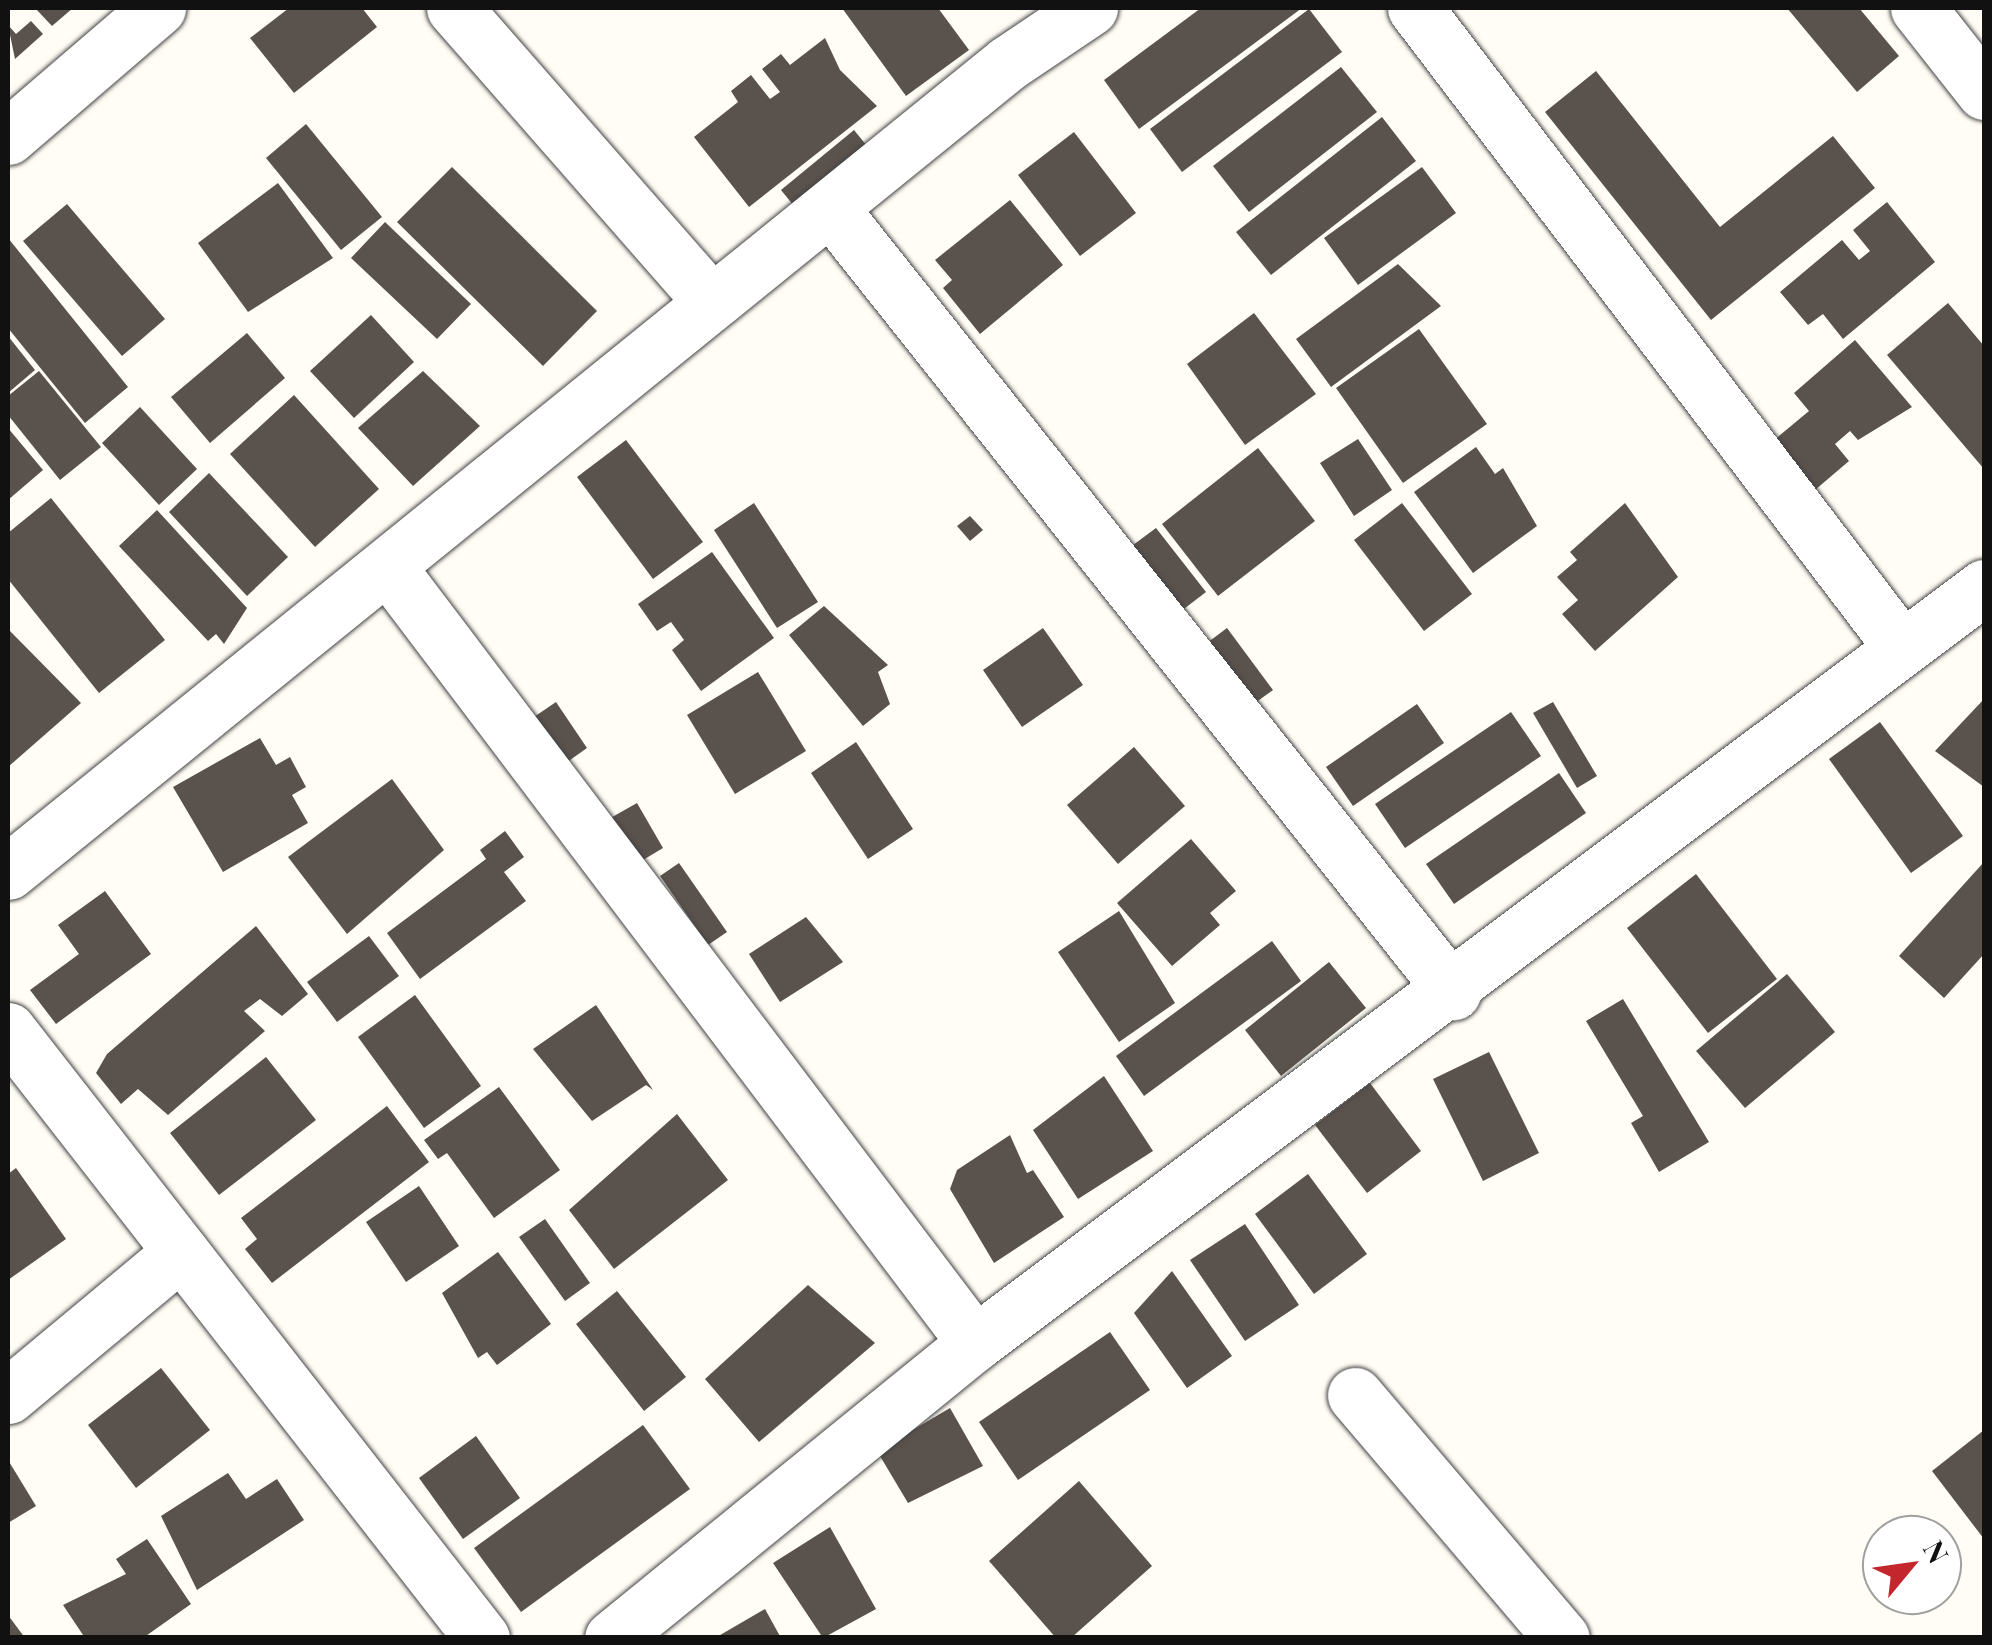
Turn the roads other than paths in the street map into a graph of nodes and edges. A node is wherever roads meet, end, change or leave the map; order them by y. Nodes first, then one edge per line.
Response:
1 (158, 8) edge
2 (454, 8) edge
3 (1090, 8) edge
4 (1415, 8) edge
5 (1918, 8) edge
6 (1984, 92) edge
7 (8, 137) edge
8 (832, 210) junction
9 (711, 302) junction
10 (390, 571) junction
11 (1984, 587) edge
12 (1902, 648) junction
13 (8, 872) edge
14 (1453, 992) junction
15 (8, 1030) edge
16 (181, 1252) junction
17 (975, 1344) junction
18 (1355, 1395) dead end
19 (8, 1396) edge
20 (482, 1638) edge
21 (612, 1638) edge
22 (1562, 1638) edge

1 - 7 street
2 - 9 street
3 - 8 street
4 - 12 street
5 - 6 street
8 - 9 street
8 - 14 street
9 - 10 street
10 - 13 street
10 - 17 street
11 - 12 street
12 - 14 street
14 - 17 street
15 - 16 street
16 - 19 street
16 - 20 street
17 - 21 street
18 - 22 street

